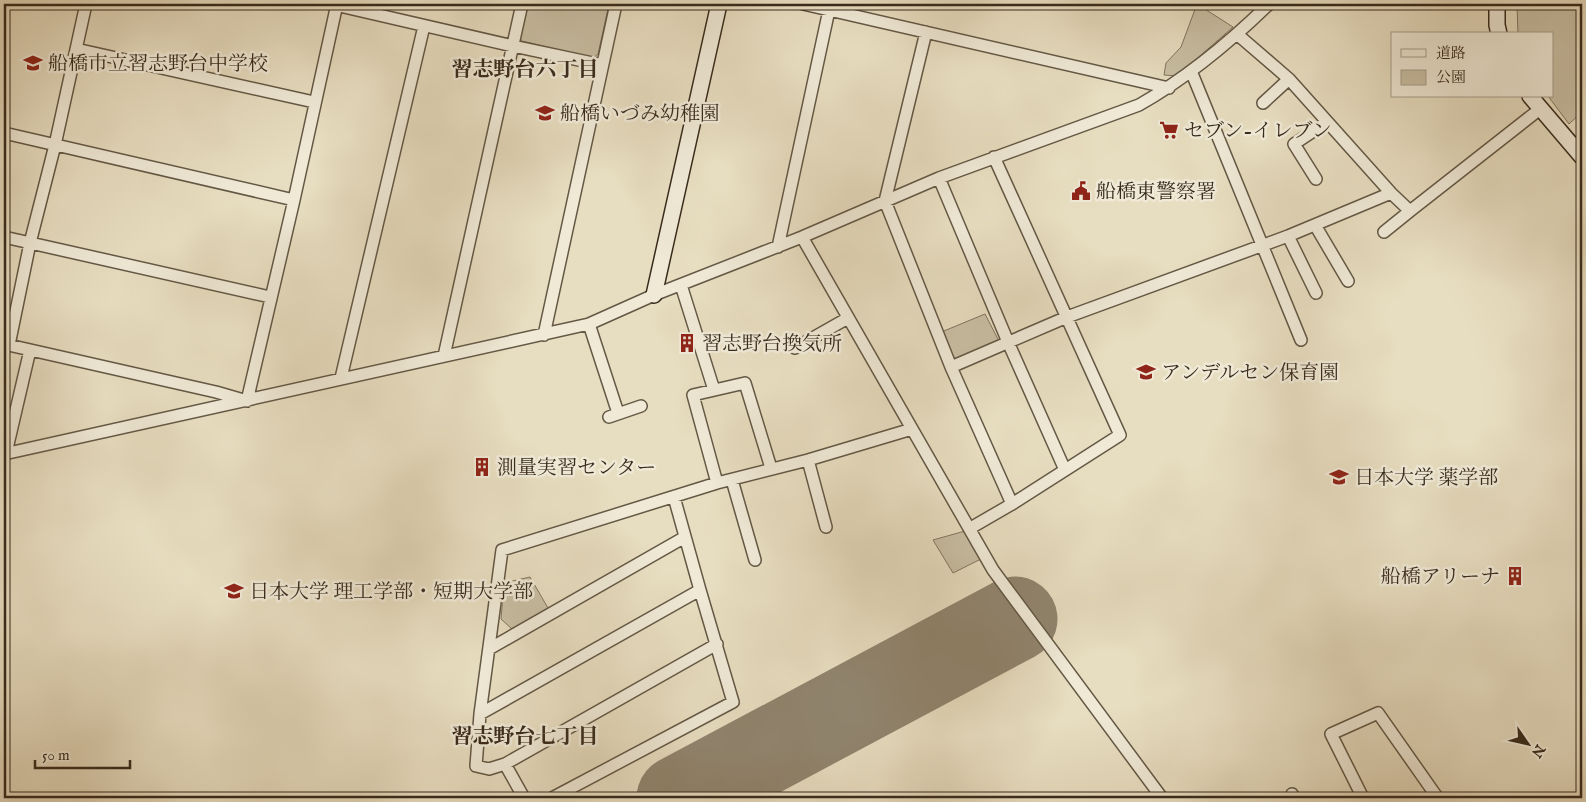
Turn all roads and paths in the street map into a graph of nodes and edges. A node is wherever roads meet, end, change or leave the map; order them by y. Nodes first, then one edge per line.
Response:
1 (86, 4) edge
2 (335, 4) edge
3 (522, 4) edge
4 (616, 4) edge
5 (719, 4) edge
6 (803, 4) edge
7 (1269, 4) edge
8 (1497, 4) edge
9 (829, 10) junction
10 (424, 26) junction
11 (926, 32) junction
12 (1499, 32) edge
13 (1238, 34) junction
14 (512, 46) junction
15 (76, 49) junction
16 (602, 65) junction
17 (1191, 71) junction
18 (1289, 79) junction
19 (1169, 88) junction
20 (1532, 98) edge
21 (314, 102) junction
22 (1263, 103) dead end
23 (1540, 109) junction
24 (1327, 122) junction
25 (4, 133) edge
26 (55, 145) junction
27 (994, 157) junction
28 (1582, 157) edge
29 (939, 178) junction
30 (1316, 179) dead end
31 (1391, 193) junction
32 (294, 200) junction
33 (885, 201) junction
34 (1410, 212) junction
35 (1315, 225) junction
36 (1384, 232) dead end
37 (1288, 236) junction
38 (4, 237) edge
39 (802, 237) junction
40 (30, 243) junction
41 (1263, 245) junction
42 (778, 247) junction
43 (1348, 281) dead end
44 (681, 284) junction
45 (1316, 293) dead end
46 (654, 295) junction
47 (270, 297) junction
48 (1068, 317) junction
49 (848, 318) junction
50 (589, 324) junction
51 (544, 335) junction
52 (1301, 340) dead end
53 (1008, 342) junction
54 (7, 344) edge
55 (795, 348) dead end
56 (30, 350) junction
57 (444, 356) junction
58 (951, 367) junction
59 (341, 378) junction
60 (714, 390) junction
61 (247, 401) junction
62 (641, 406) dead end
63 (912, 429) junction
64 (5, 453) edge
65 (808, 460) junction
66 (771, 468) junction
67 (1065, 470) junction
68 (732, 480) junction
69 (717, 483) junction
70 (674, 497) junction
71 (1012, 504) junction
72 (974, 526) dead end
73 (826, 527) dead end
74 (685, 537) junction
75 (755, 560) dead end
76 (700, 590) junction
77 (717, 644) junction
78 (488, 648) junction
79 (480, 714) junction
80 (505, 764) junction
81 (524, 798) edge
82 (552, 798) edge
83 (1162, 798) edge
84 (1363, 798) edge
85 (1435, 798) edge

1 - 15 street
2 - 10 street
2 - 21 street
3 - 14 street
4 - 16 street
5 - 46 street
6 - 9 street
7 - 13 street
8 - 12 street
9 - 11 street
9 - 42 street
10 - 14 street
10 - 59 street
11 - 19 street
11 - 33 street
13 - 17 street
13 - 18 street
14 - 16 street
14 - 57 street
15 - 21 street
15 - 26 street
16 - 51 street
17 - 19 street
17 - 41 street
18 - 22 street
18 - 24 street
19 - 27 street
20 - 23 street
21 - 32 street
23 - 28 street
23 - 34 street
24 - 30 street
24 - 31 street
25 - 26 street
26 - 32 street
26 - 40 street
27 - 29 street
27 - 48 street
29 - 33 street
29 - 53 street
31 - 34 street
31 - 35 street
32 - 47 street
33 - 39 street
33 - 58 street
34 - 36 street
35 - 37 street
35 - 43 street
37 - 41 street
37 - 45 street
38 - 40 street
39 - 42 street
39 - 49 street
40 - 47 street
40 - 54 street
41 - 48 street
41 - 52 street
42 - 44 street
44 - 46 street
44 - 60 street
46 - 50 street
47 - 61 street
48 - 53 street
48 - 67 street
49 - 55 street
49 - 63 street
50 - 51 street
50 - 62 street
51 - 57 street
53 - 58 street
53 - 67 street
54 - 56 street
56 - 61 street
56 - 64 street
57 - 59 street
58 - 71 street
59 - 61 street
60 - 66 street
60 - 69 street
61 - 64 street
63 - 65 street
63 - 83 street
65 - 66 street
65 - 73 street
66 - 68 street
67 - 71 street
68 - 69 street
68 - 75 street
69 - 70 street
70 - 74 street
70 - 78 street
71 - 72 street
74 - 76 street
74 - 78 street
76 - 77 street
76 - 79 street
77 - 80 street
77 - 82 street
78 - 79 street
79 - 80 street
80 - 81 street
84 - 85 street

